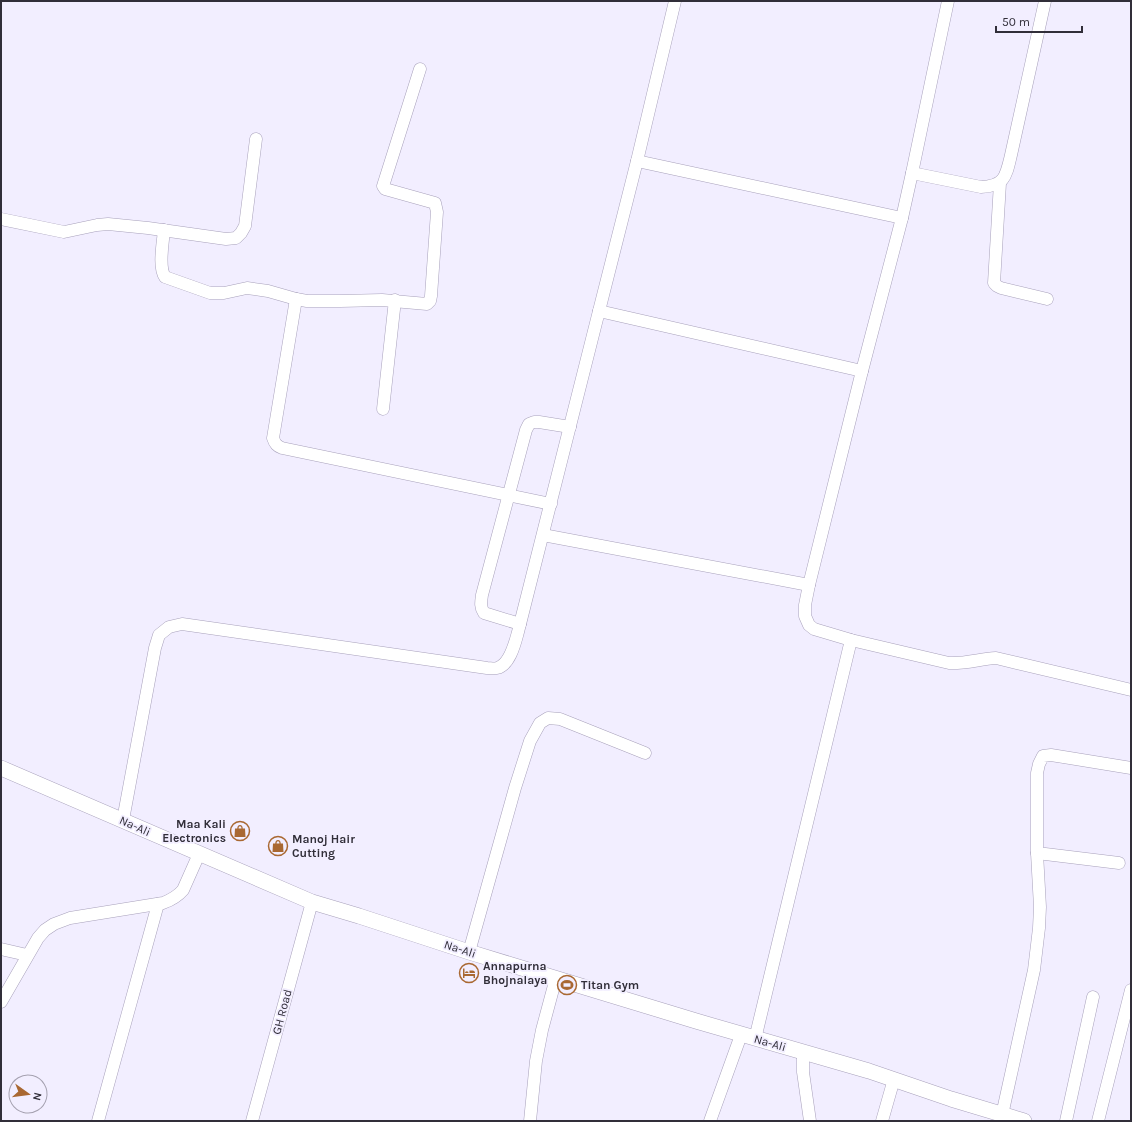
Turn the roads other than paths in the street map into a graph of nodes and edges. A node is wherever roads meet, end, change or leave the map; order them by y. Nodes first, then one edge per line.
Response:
1 (675, 1) edge
2 (948, 1) edge
3 (1044, 1) edge
4 (420, 69) dead end
5 (256, 138) dead end
6 (637, 161) junction
7 (912, 173) junction
8 (1000, 183) junction
9 (902, 218) junction
10 (1, 219) edge
11 (164, 230) junction
12 (296, 299) junction
13 (1047, 299) dead end
14 (395, 300) junction
15 (599, 311) junction
16 (862, 371) junction
17 (383, 409) dead end
18 (570, 427) junction
19 (509, 495) junction
20 (550, 504) junction
21 (543, 535) junction
22 (809, 585) junction
23 (520, 624) junction
24 (851, 640) junction
25 (1131, 690) edge
26 (645, 753) dead end
27 (1, 768) edge
28 (1131, 768) edge
29 (123, 820) junction
30 (1038, 853) junction
31 (199, 854) junction
32 (1119, 863) dead end
33 (312, 902) junction
34 (158, 904) junction
35 (1, 950) edge
36 (469, 952) junction
37 (27, 955) junction
38 (556, 978) junction
39 (1131, 990) edge
40 (1093, 997) dead end
41 (1, 1002) edge
42 (748, 1037) junction
43 (803, 1052) junction
44 (894, 1080) junction
45 (1002, 1115) junction
46 (98, 1121) edge
47 (252, 1121) edge
48 (530, 1121) edge
49 (710, 1121) edge
50 (810, 1121) edge
51 (882, 1121) edge
52 (1024, 1121) edge
53 (1066, 1121) edge
54 (1098, 1121) edge

1 - 6 street
2 - 7 street
3 - 8 street
4 - 14 street
5 - 11 street
6 - 9 street
6 - 15 street
7 - 8 street
7 - 9 street
8 - 13 street
9 - 16 street
10 - 11 street
11 - 12 street
12 - 14 street
12 - 19 street
14 - 17 street
15 - 16 street
15 - 18 street
16 - 22 street
18 - 19 street
18 - 20 street
19 - 20 street
19 - 23 street
20 - 21 street
21 - 22 street
21 - 23 street
22 - 24 street
23 - 29 street
24 - 25 street
24 - 42 street
26 - 36 street
27 - 29 main road, Na-Ali
28 - 30 street
29 - 31 main road, Na-Ali
30 - 32 street
30 - 45 street
31 - 33 main road, Na-Ali
31 - 34 street
33 - 36 main road, Na-Ali
33 - 47 street, GH Road
34 - 37 street
34 - 46 street
35 - 37 street
36 - 38 main road, Na-Ali
37 - 41 street
38 - 42 main road, Na-Ali
38 - 48 street
39 - 54 street
40 - 53 street
42 - 43 main road, Na-Ali
42 - 49 street
43 - 44 main road, Na-Ali
43 - 50 street
44 - 45 main road, Na-Ali
44 - 51 street
45 - 52 main road, Na-Ali

